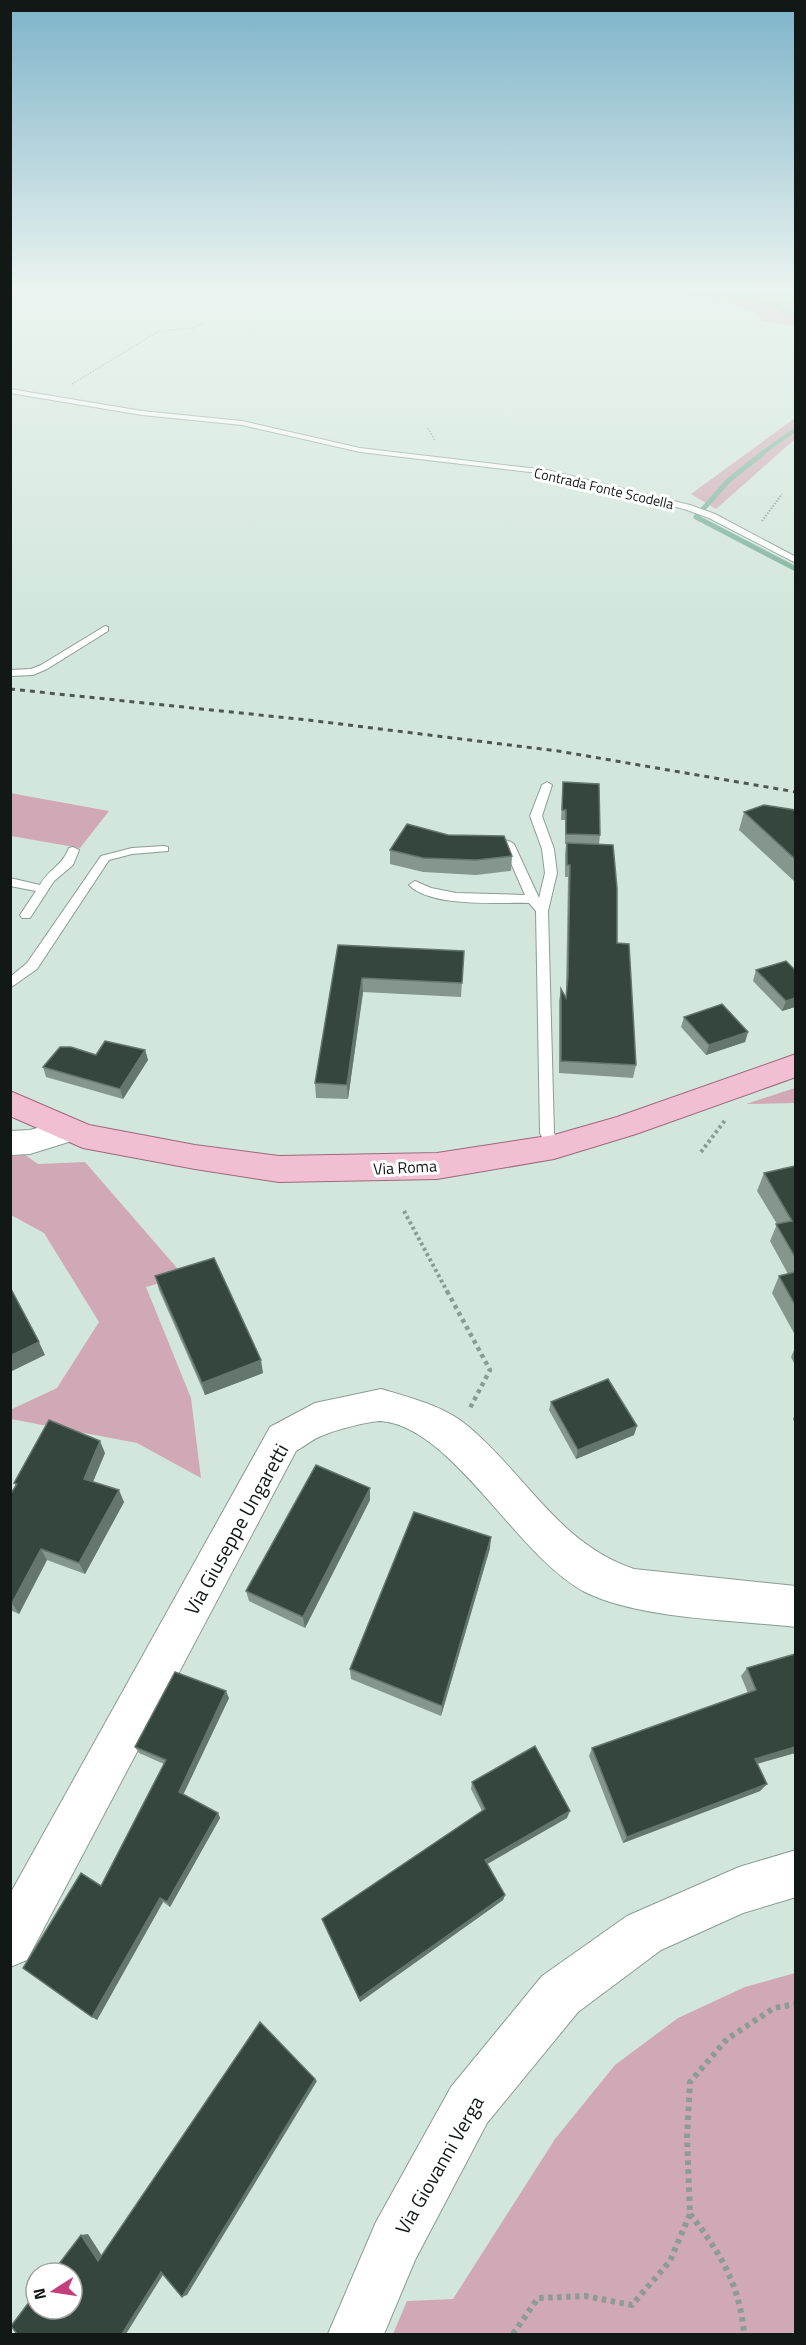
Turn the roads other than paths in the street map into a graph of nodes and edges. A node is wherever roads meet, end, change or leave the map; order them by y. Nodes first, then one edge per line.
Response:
1 (64, 400) edge
2 (795, 561) edge
3 (105, 629) dead end
4 (10, 673) edge
5 (547, 784) dead end
6 (472, 845) edge
7 (164, 849) dead end
8 (73, 850) dead end
9 (10, 882) edge
10 (415, 885) dead end
11 (44, 889) junction
12 (533, 899) junction
13 (542, 911) junction
14 (26, 915) dead end
15 (10, 984) edge
16 (795, 1065) edge
17 (10, 1102) edge
18 (67, 1131) junction
19 (10, 1143) edge
20 (554, 1147) junction
21 (795, 1607) edge
22 (795, 1873) edge
23 (10, 1943) edge
24 (356, 2334) edge

1 - 2 lane, Contrada Fonte Scodella
3 - 4 lane
5 - 13 lane
6 - 12 lane
7 - 15 lane
8 - 11 lane
9 - 11 lane
10 - 12 lane
11 - 14 lane
12 - 13 lane
13 - 20 lane
16 - 20 main road, Via Roma
17 - 18 main road, Via Roma
18 - 19 street
18 - 20 main road, Via Roma
21 - 23 street, Via Giuseppe Ungaretti
22 - 24 street, Via Giovanni Verga

